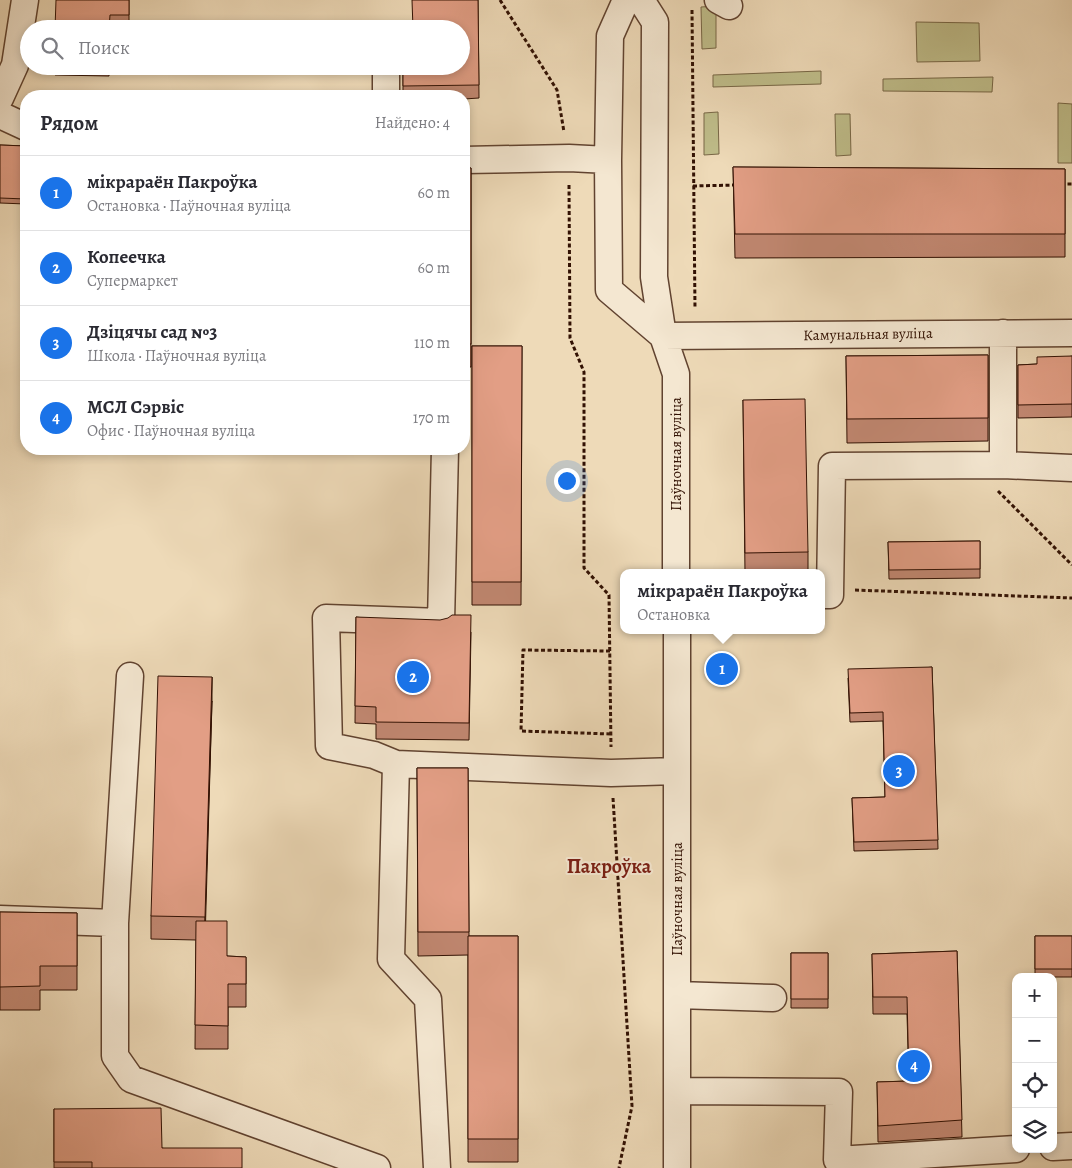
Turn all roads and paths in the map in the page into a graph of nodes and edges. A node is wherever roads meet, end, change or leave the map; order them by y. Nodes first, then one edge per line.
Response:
1 (24, 0) edge
2 (500, 0) edge
3 (626, 0) edge
4 (641, 0) edge
5 (692, 10) dead end
6 (21, 20) edge
7 (20, 29) edge
8 (386, 75) edge
9 (386, 90) edge
10 (0, 98) edge
11 (0, 115) edge
12 (20, 124) edge
13 (569, 158) junction
14 (470, 160) edge
15 (608, 160) junction
16 (1052, 184) edge
17 (1072, 184) edge
18 (743, 185) edge
19 (693, 186) junction
20 (1004, 333) junction
21 (1072, 333) edge
22 (664, 336) junction
23 (695, 336) junction
24 (445, 455) edge
25 (972, 465) junction
26 (1003, 465) junction
27 (1072, 468) edge
28 (1072, 565) edge
29 (676, 569) edge
30 (826, 592) edge
31 (1072, 598) edge
32 (676, 634) edge
33 (610, 651) junction
34 (130, 676) dead end
35 (611, 734) junction
36 (396, 764) junction
37 (677, 771) junction
38 (611, 773) junction
39 (0, 919) edge
40 (116, 923) junction
41 (677, 995) junction
42 (773, 998) dead end
43 (677, 1091) junction
44 (1072, 1146) edge
45 (1057, 1147) edge
46 (1012, 1149) edge
47 (377, 1168) edge
48 (438, 1168) edge
49 (619, 1168) edge
50 (678, 1168) edge

1 - 6 street
2 - 13 path
3 - 15 street
4 - 22 street, Паўночная вуліца
5 - 19 path
7 - 10 street
8 - 9 street
11 - 12 street
13 - 14 street
13 - 15 street
13 - 33 path
15 - 22 street
16 - 17 path
18 - 19 path
19 - 23 path
20 - 21 street, Камунальная вуліца
20 - 23 street, Камунальная вуліца
20 - 26 street
22 - 23 street, Камунальная вуліца
22 - 29 street, Паўночная вуліца
24 - 36 street
25 - 26 street
25 - 28 path
25 - 30 street
26 - 27 street
30 - 31 path
32 - 37 street, Паўночная вуліца
33 - 35 path
33 - 35 path
34 - 40 street
35 - 38 path
36 - 38 street
36 - 48 street
37 - 38 street
37 - 41 street, Паўночная вуліца
38 - 49 path
39 - 40 street
40 - 47 street
41 - 42 street
41 - 43 street, Паўночная вуліца
43 - 46 street
43 - 50 street, Паўночная вуліца
44 - 45 street

